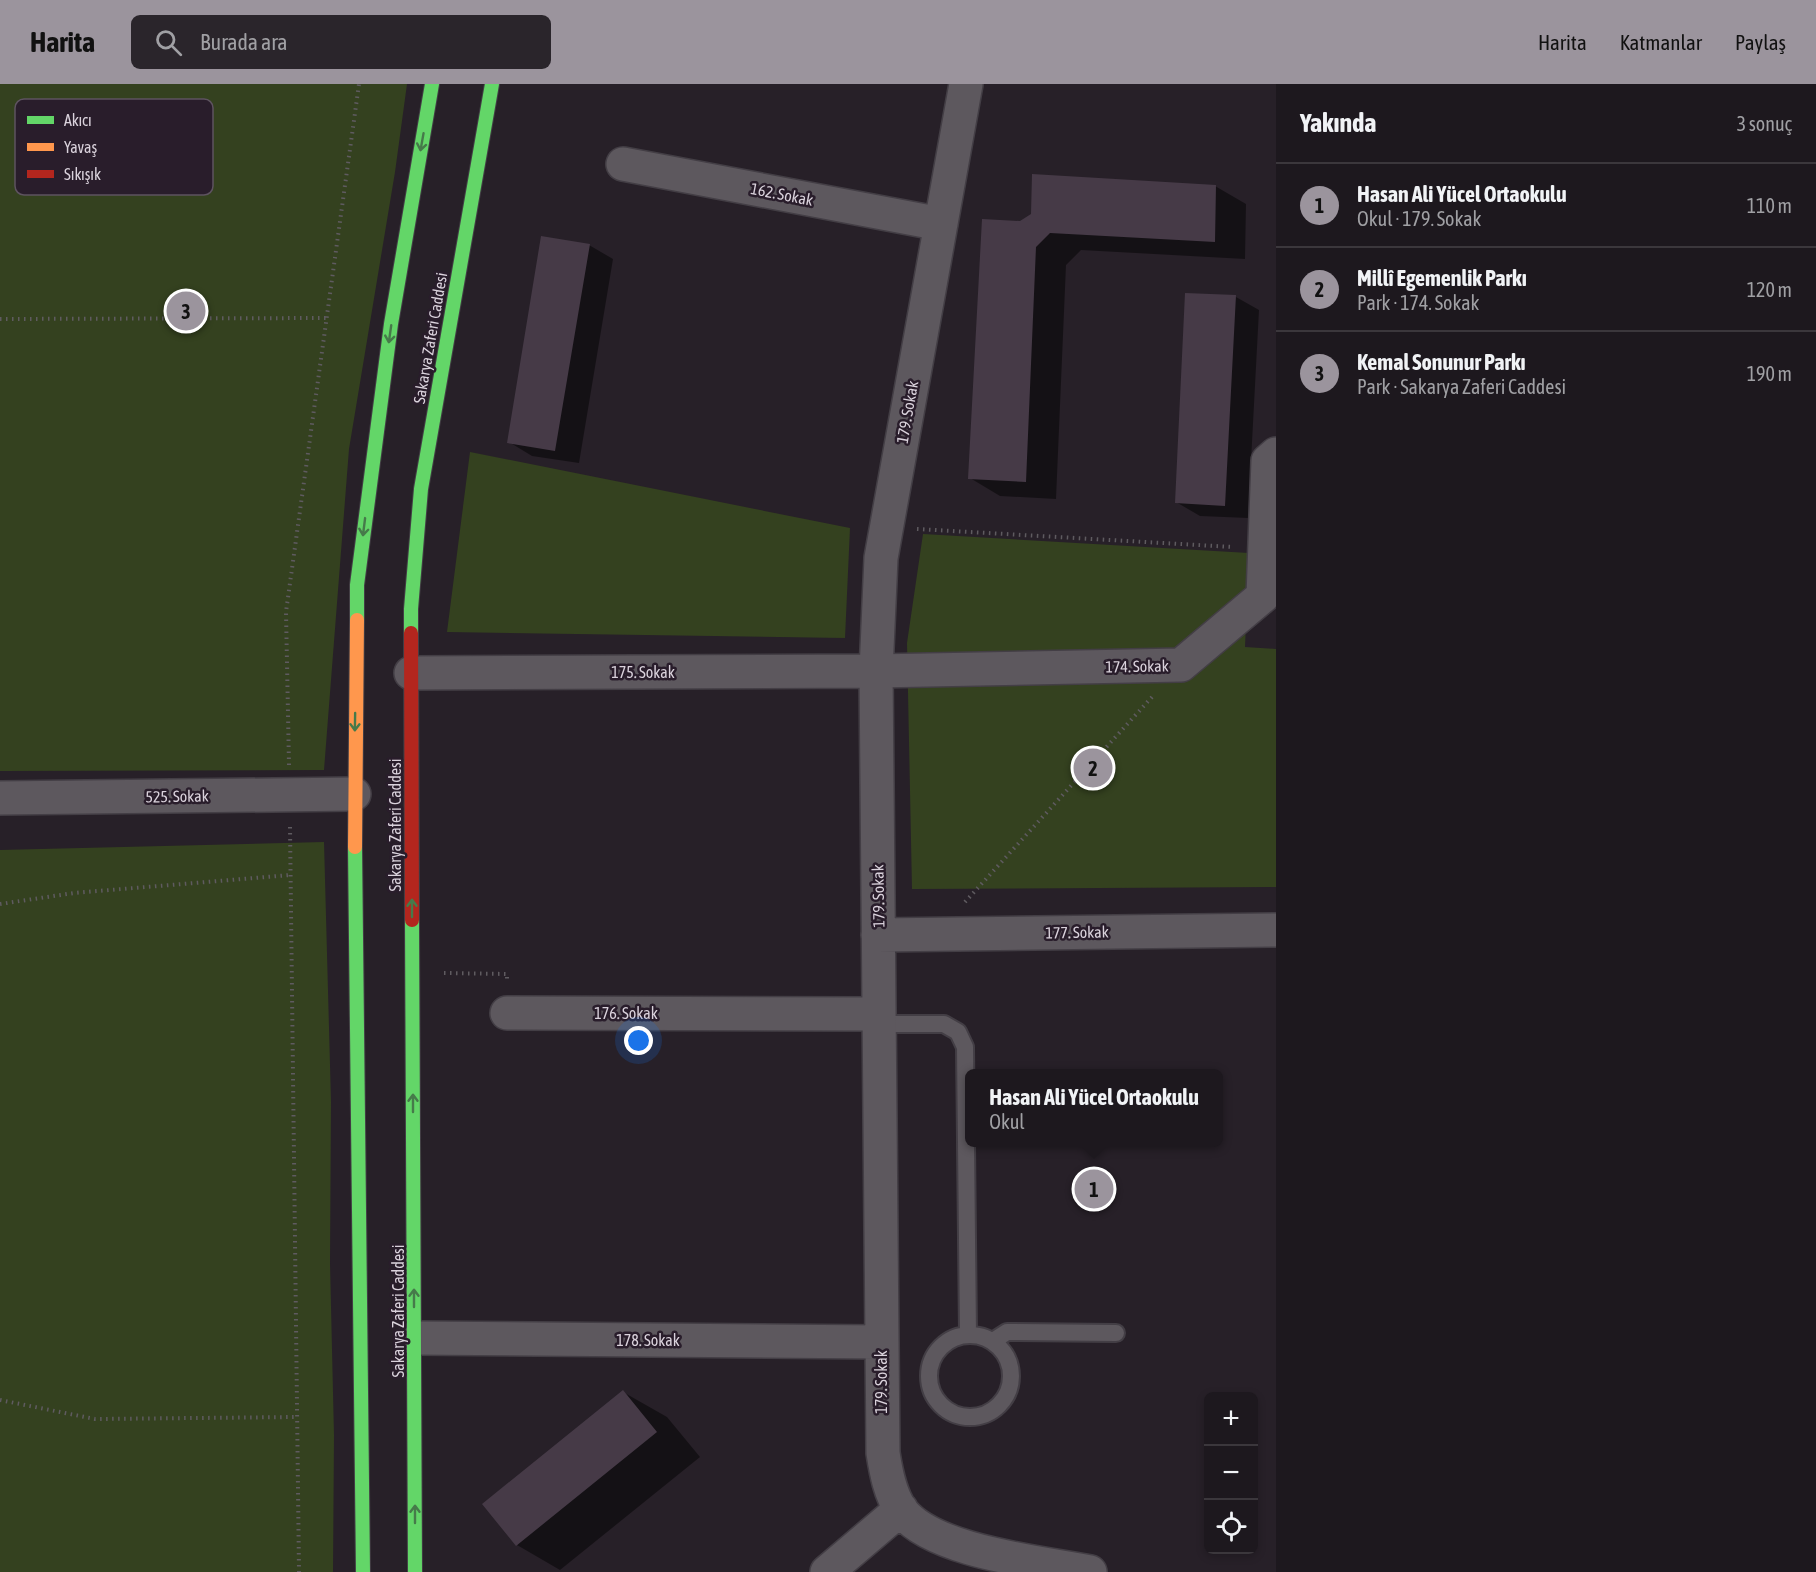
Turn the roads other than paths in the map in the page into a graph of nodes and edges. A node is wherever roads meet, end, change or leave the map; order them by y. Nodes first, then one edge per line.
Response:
1 (432, 84) edge
2 (492, 84) edge
3 (966, 84) edge
4 (623, 164) dead end
5 (940, 224) junction
6 (1276, 454) edge
7 (876, 671) junction
8 (411, 673) junction
9 (354, 794) junction
10 (0, 798) edge
11 (1276, 930) edge
12 (878, 935) junction
13 (507, 1013) road end
14 (878, 1019) junction
15 (965, 1069) edge
16 (966, 1147) edge
17 (1116, 1333) dead end
18 (968, 1334) junction
19 (414, 1338) junction
20 (993, 1341) junction
21 (881, 1342) junction
22 (901, 1509) junction
23 (363, 1572) edge
24 (415, 1572) edge
25 (827, 1572) edge
26 (1086, 1572) edge

1 -> 9 main road
2 - 8 main road, Sakarya Zaferi Caddesi
3 - 5 street, 179. Sokak
4 - 5 street, 162. Sokak
5 - 7 street, 179. Sokak
6 - 7 street, 174. Sokak
7 - 8 street, 175. Sokak
7 - 12 street, 179. Sokak
19 -> 8 main road, Sakarya Zaferi Caddesi
9 - 10 street, 525. Sokak
9 - 23 main road
11 - 12 street, 177. Sokak
12 - 14 street, 179. Sokak
13 - 14 street, 176. Sokak
14 - 15 lane
14 - 21 street, 179. Sokak
16 - 18 lane
17 - 20 lane
18 - 20 lane
18 - 20 lane
19 - 21 street, 178. Sokak
24 -> 19 main road, Sakarya Zaferi Caddesi
21 - 22 street, 179. Sokak
22 - 25 street
22 - 26 street, 179. Sokak

